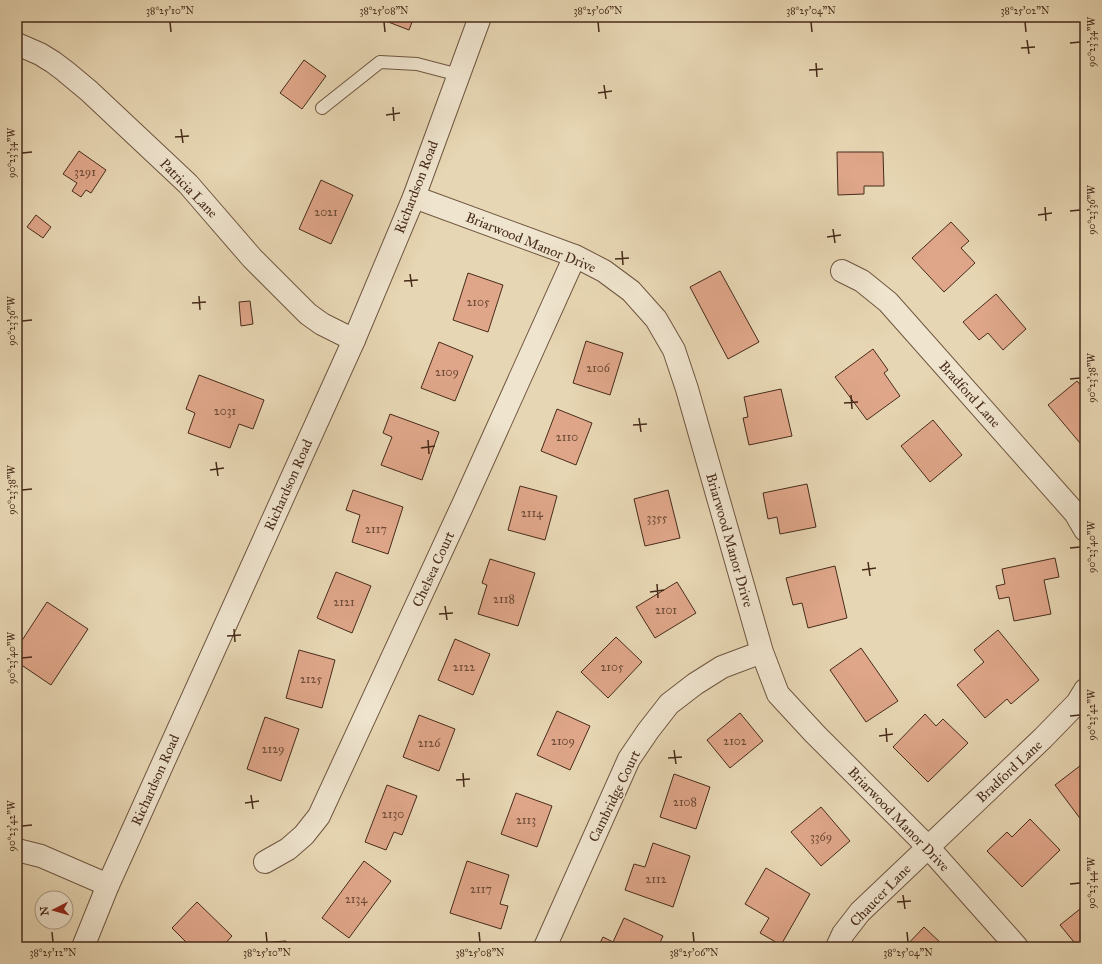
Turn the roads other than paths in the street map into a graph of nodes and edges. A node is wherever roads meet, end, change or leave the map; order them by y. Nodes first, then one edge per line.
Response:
1 (480, 17) edge
2 (17, 44) edge
3 (459, 74) junction
4 (322, 108) dead end
5 (414, 197) junction
6 (575, 256) junction
7 (842, 271) dead end
8 (354, 340) junction
9 (1085, 530) edge
10 (762, 652) junction
11 (1085, 690) edge
12 (928, 847) junction
13 (17, 850) edge
14 (265, 862) dead end
15 (108, 885) junction
16 (83, 947) edge
17 (545, 947) edge
18 (837, 947) edge
19 (1017, 947) edge

1 - 3 street, Richardson Road
2 - 8 street, Patricia Lane
3 - 4 lane
3 - 5 street, Richardson Road
5 - 6 street, Briarwood Manor Drive
5 - 8 street, Richardson Road
6 - 10 street, Briarwood Manor Drive
6 - 14 street, Chelsea Court
7 - 9 street, Bradford Lane
8 - 15 street, Richardson Road
10 - 12 street, Briarwood Manor Drive
10 - 17 street, Cambridge Court
11 - 12 street, Bradford Lane
12 - 18 street, Chaucer Lane
12 - 19 street, Briarwood Manor Drive
13 - 15 street
15 - 16 street, Richardson Road

